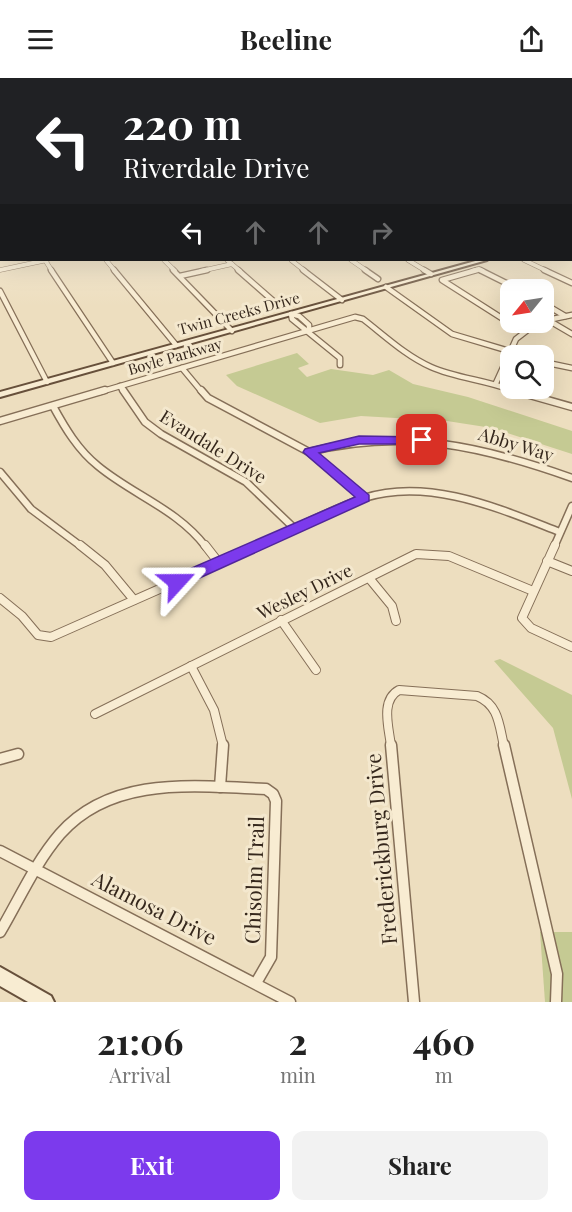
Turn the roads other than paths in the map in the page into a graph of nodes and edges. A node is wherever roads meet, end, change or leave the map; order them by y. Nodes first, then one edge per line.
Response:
1 (42, 261) edge
2 (48, 261) edge
3 (107, 261) edge
4 (165, 261) edge
5 (292, 261) edge
6 (352, 261) edge
7 (410, 261) edge
8 (480, 261) edge
9 (526, 261) edge
10 (229, 262) edge
11 (0, 270) edge
12 (431, 274) junction
13 (180, 276) junction
14 (378, 279) dead end
15 (500, 280) edge
16 (572, 284) edge
17 (386, 287) junction
18 (0, 292) edge
19 (342, 300) junction
20 (279, 306) dead end
21 (554, 310) edge
22 (291, 314) junction
23 (572, 315) edge
24 (565, 316) junction
25 (500, 317) edge
26 (554, 319) edge
27 (554, 325) edge
28 (309, 330) junction
29 (232, 331) junction
30 (572, 334) edge
31 (176, 345) junction
32 (500, 349) edge
33 (112, 363) junction
34 (554, 364) edge
35 (340, 365) dead end
36 (182, 368) junction
37 (572, 368) edge
38 (500, 374) edge
39 (46, 382) junction
40 (496, 383) junction
41 (120, 386) junction
42 (0, 395) edge
43 (53, 406) junction
44 (572, 407) edge
45 (0, 421) edge
46 (309, 452) junction
47 (0, 471) edge
48 (572, 478) edge
49 (365, 498) junction
50 (572, 506) edge
51 (295, 530) junction
52 (560, 532) junction
53 (547, 561) junction
54 (219, 563) junction
55 (572, 570) edge
56 (369, 578) junction
57 (533, 591) junction
58 (0, 598) edge
59 (134, 600) junction
60 (281, 620) junction
61 (396, 621) dead end
62 (572, 647) edge
63 (191, 666) junction
64 (316, 669) dead end
65 (95, 714) dead end
66 (18, 754) dead end
67 (0, 759) edge
68 (220, 787) junction
69 (0, 851) edge
70 (38, 870) junction
71 (0, 932) edge
72 (0, 976) edge
73 (256, 983) junction
74 (45, 1002) edge
75 (290, 1002) edge
76 (414, 1002) edge
77 (556, 1002) edge

1 - 11 street
2 - 33 street
3 - 31 street
4 - 13 street
5 - 19 street
6 - 14 street
7 - 12 street
8 - 12 street, Twin Creeks Drive
9 - 16 street
10 - 13 street
10 - 20 street
12 - 17 street, Twin Creeks Drive
13 - 29 street
15 - 25 street
17 - 19 street, Twin Creeks Drive
17 - 32 street
18 - 39 street
19 - 22 street, Twin Creeks Drive
21 - 24 street
22 - 28 street
22 - 29 street, Twin Creeks Drive
23 - 24 street
24 - 26 street
27 - 30 street
28 - 35 street
28 - 36 street, Boyle Parkway
28 - 40 street, Boyle Parkway
29 - 31 street, Twin Creeks Drive
31 - 33 street, Twin Creeks Drive
33 - 39 street, Twin Creeks Drive
34 - 37 street
36 - 41 street, Boyle Parkway
36 - 46 street
38 - 40 street
39 - 42 street, Twin Creeks Drive
40 - 44 street
41 - 43 street, Boyle Parkway
41 - 51 street, Evandale Drive
43 - 45 street, Boyle Parkway
43 - 54 street
46 - 48 street, Abby Way
46 - 49 street
47 - 59 street
49 - 51 street
49 - 52 street
50 - 52 street
51 - 54 street
52 - 53 street
53 - 55 street
53 - 57 street
54 - 59 street
56 - 57 street, Wesley Drive
56 - 60 street, Wesley Drive
56 - 61 street
57 - 62 street
58 - 59 street
60 - 63 street, Wesley Drive
60 - 64 street
63 - 65 street, Wesley Drive
63 - 68 street
66 - 67 street
68 - 70 street, Chisolm Trail
68 - 73 street, Chisolm Trail
69 - 70 street, Alamosa Drive
70 - 71 street, Chisolm Trail
70 - 73 street, Alamosa Drive
72 - 74 street
73 - 75 street, Alamosa Drive
76 - 77 street, Frederickburg Drive

